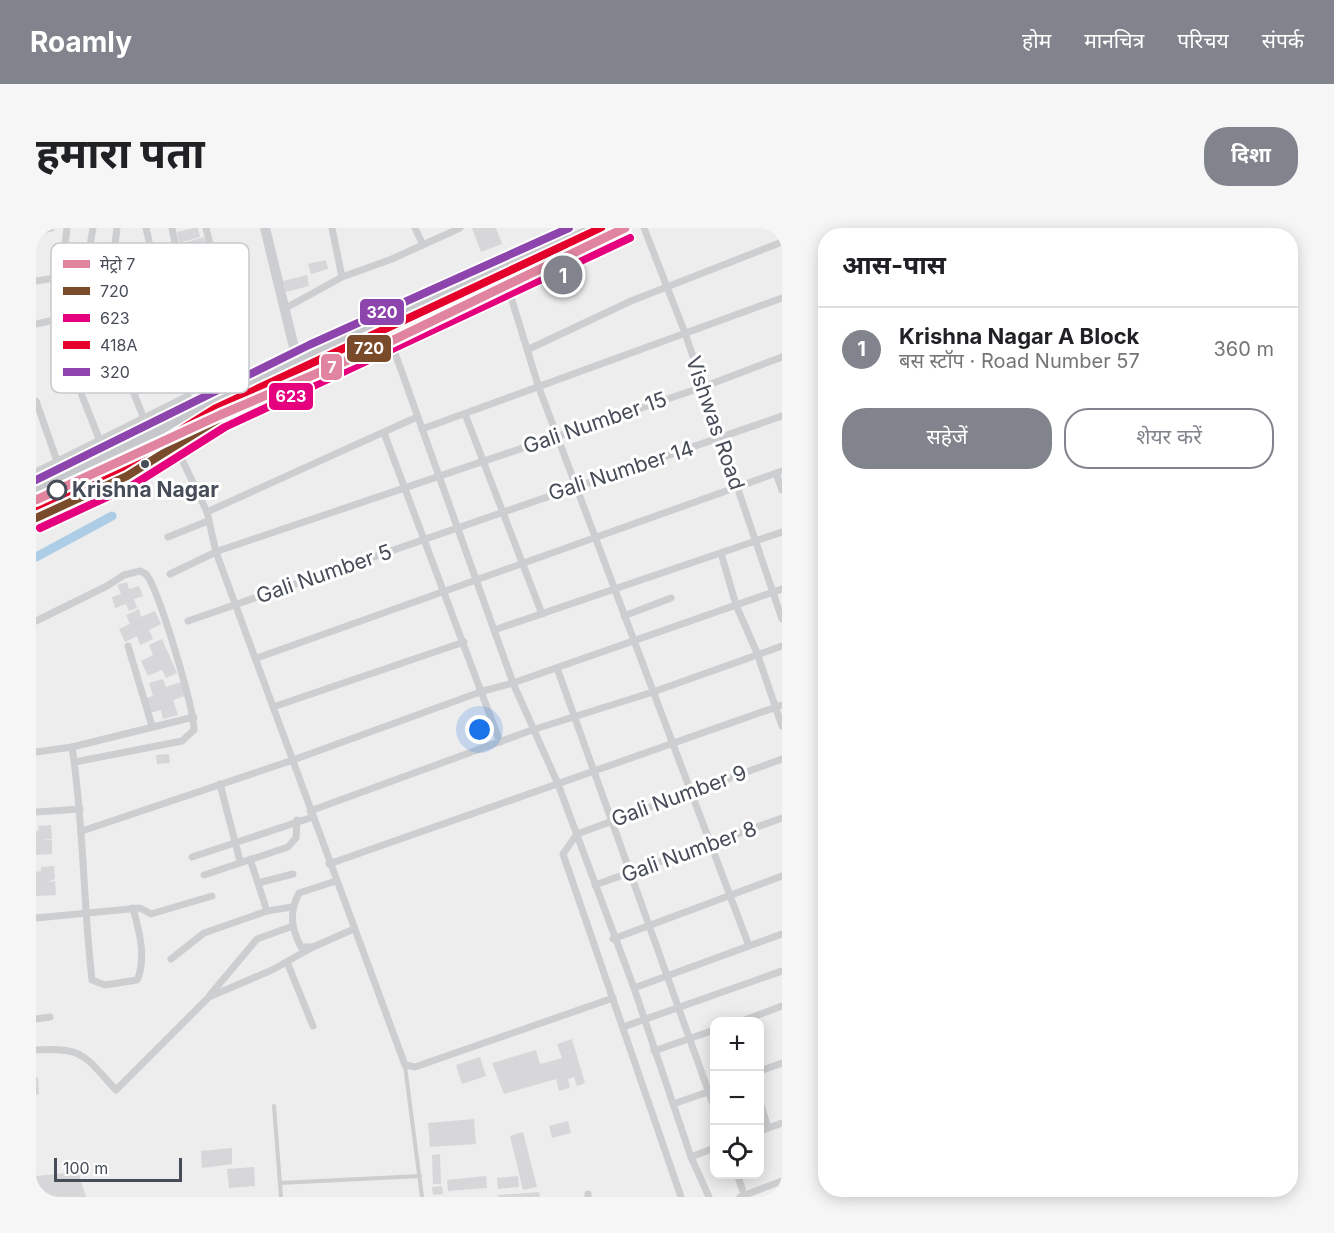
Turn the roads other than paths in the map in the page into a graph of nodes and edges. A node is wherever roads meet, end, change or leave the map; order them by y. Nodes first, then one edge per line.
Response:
1 (51, 228) edge
2 (67, 228) edge
3 (93, 228) edge
4 (117, 228) edge
5 (146, 228) edge
6 (172, 228) edge
7 (206, 228) edge
8 (265, 228) edge
9 (332, 228) edge
10 (415, 228) edge
11 (460, 228) edge
12 (596, 228) edge
13 (626, 228) edge
14 (36, 231) edge
15 (646, 232) edge
16 (782, 242) edge
17 (65, 243) edge
18 (91, 243) edge
19 (115, 243) edge
20 (149, 243) edge
21 (175, 243) edge
22 (210, 243) edge
23 (423, 245) junction
24 (342, 277) junction
25 (51, 279) edge
26 (36, 281) edge
27 (507, 284) junction
28 (667, 285) junction
29 (782, 298) edge
30 (284, 309) junction
31 (51, 321) edge
32 (36, 324) edge
33 (685, 333) junction
34 (390, 339) junction
35 (528, 346) junction
36 (782, 357) edge
37 (298, 364) junction
38 (249, 386) edge
39 (703, 387) junction
40 (539, 388) junction
41 (81, 393) edge
42 (134, 393) edge
43 (187, 393) edge
44 (211, 393) edge
45 (235, 393) edge
46 (36, 401) edge
47 (214, 403) junction
48 (465, 414) junction
49 (782, 416) edge
50 (417, 417) junction
51 (144, 418) junction
52 (422, 429) junction
53 (384, 433) junction
54 (557, 436) junction
55 (721, 439) junction
56 (100, 441) junction
57 (175, 445) junction
58 (57, 461) junction
59 (483, 461) junction
60 (36, 472) edge
61 (779, 472) edge
62 (441, 476) junction
63 (576, 486) junction
64 (737, 487) junction
65 (404, 488) junction
66 (782, 490) edge
67 (36, 492) edge
68 (206, 510) junction
69 (502, 511) junction
70 (36, 518) edge
71 (208, 521) junction
72 (459, 526) junction
73 (782, 532) edge
74 (168, 537) dead end
75 (425, 538) junction
76 (595, 538) junction
77 (756, 541) junction
78 (216, 552) junction
79 (721, 553) junction
80 (522, 563) junction
81 (171, 574) dead end
82 (475, 579) junction
83 (782, 589) edge
84 (444, 590) junction
85 (615, 590) junction
86 (773, 592) junction
87 (671, 598) dead end
88 (236, 604) junction
89 (736, 605) junction
90 (542, 614) junction
91 (624, 616) junction
92 (782, 620) edge
93 (36, 621) edge
94 (188, 621) dead end
95 (494, 630) junction
96 (634, 641) junction
97 (464, 642) junction
98 (128, 646) dead end
99 (782, 646) edge
100 (757, 653) junction
101 (257, 658) junction
102 (557, 668) junction
103 (513, 683) junction
104 (483, 691) junction
105 (653, 692) junction
106 (778, 706) edge
107 (273, 707) junction
108 (194, 717) junction
109 (574, 717) junction
110 (152, 726) junction
111 (782, 726) edge
112 (532, 730) junction
113 (500, 742) junction
114 (672, 743) junction
115 (72, 747) junction
116 (36, 752) edge
117 (782, 759) edge
118 (293, 760) junction
119 (75, 762) junction
120 (592, 772) junction
121 (220, 784) junction
122 (558, 784) junction
123 (690, 793) junction
124 (80, 809) junction
125 (36, 812) edge
126 (312, 814) junction
127 (782, 818) edge
128 (297, 820) junction
129 (611, 821) junction
130 (82, 831) junction
131 (576, 834) junction
132 (236, 841) junction
133 (710, 845) junction
134 (192, 857) dead end
135 (250, 859) junction
136 (240, 861) junction
137 (329, 864) junction
138 (629, 873) junction
139 (293, 874) dead end
140 (204, 875) dead end
141 (782, 876) edge
142 (336, 881) junction
143 (258, 883) junction
144 (595, 885) junction
145 (729, 896) junction
146 (212, 897) dead end
147 (292, 907) junction
148 (133, 908) junction
149 (267, 911) junction
150 (84, 913) junction
151 (36, 918) edge
152 (649, 925) junction
153 (293, 926) junction
154 (354, 929) junction
155 (782, 934) edge
156 (613, 939) junction
157 (749, 946) junction
158 (313, 947) junction
159 (171, 959) dead end
160 (287, 962) junction
161 (782, 971) edge
162 (667, 977) junction
163 (633, 988) junction
164 (613, 998) junction
165 (206, 999) junction
166 (782, 1006) edge
167 (678, 1009) junction
168 (50, 1017) dead end
169 (752, 1017) edge
170 (36, 1019) edge
171 (645, 1021) junction
172 (313, 1026) dead end
173 (623, 1028) junction
174 (710, 1031) edge
175 (689, 1039) junction
176 (36, 1050) edge
177 (654, 1051) junction
178 (782, 1063) edge
179 (405, 1065) junction
180 (764, 1069) edge
181 (710, 1086) edge
182 (710, 1092) edge
183 (673, 1104) junction
184 (274, 1106) dead end
185 (764, 1116) edge
186 (782, 1123) edge
187 (768, 1128) junction
188 (764, 1129) edge
189 (710, 1149) edge
190 (690, 1156) junction
191 (420, 1176) junction
192 (738, 1179) edge
193 (782, 1181) edge
194 (280, 1183) junction
195 (743, 1196) edge
196 (281, 1197) edge
197 (422, 1197) edge
198 (681, 1197) edge
199 (709, 1197) edge

1 - 14 street
2 - 17 street
3 - 18 street
4 - 19 street
5 - 20 street
6 - 21 street
7 - 22 street
8 - 30 street
9 - 24 street
10 - 23 street
11 - 23 street
12 - 37 main road
13 - 27 main road
15 - 28 street, Vishwas Road
16 - 28 street
23 - 24 street
24 - 30 street
25 - 26 street
27 - 34 main road
27 - 35 street
28 - 33 street, Vishwas Road
28 - 35 street
29 - 33 street
30 - 37 street
31 - 32 street
33 - 39 street, Vishwas Road
33 - 40 street
34 - 50 street
34 - 57 main road
35 - 40 street
36 - 39 street, Gali Number 15
37 - 38 main road
39 - 54 street, Gali Number 15
39 - 55 street, Vishwas Road
40 - 48 street
40 - 54 street
41 - 56 street
42 - 51 street
43 - 51 street
44 - 47 street
45 - 47 main road
46 - 58 street
47 - 67 main road
48 - 52 street
48 - 59 street
49 - 55 street, Gali Number 14
50 - 52 street
50 - 53 street
51 - 56 street
52 - 62 street
53 - 65 street
53 - 68 street
54 - 59 street, Gali Number 15
54 - 63 street
55 - 63 street, Gali Number 14
55 - 64 street, Vishwas Road
56 - 58 street
57 - 68 street
57 - 70 main road
58 - 60 street
59 - 62 street, Gali Number 15
59 - 69 street
61 - 64 street
61 - 66 street
62 - 65 street, Gali Number 15
62 - 72 street
63 - 69 street, Gali Number 14
63 - 76 street
64 - 76 street
64 - 77 street, Vishwas Road
65 - 75 street
65 - 78 street, Gali Number 15
68 - 71 street
69 - 72 street, Gali Number 14
69 - 80 street
71 - 74 street
71 - 78 street
72 - 75 street, Gali Number 5
72 - 82 street
73 - 77 street
75 - 84 street
75 - 88 street, Gali Number 5
76 - 80 street
76 - 85 street
77 - 79 street
77 - 86 street, Vishwas Road
78 - 81 street, Gali Number 15
78 - 88 street
79 - 85 street
79 - 89 street
80 - 82 street
80 - 90 street
82 - 84 street
82 - 95 street
83 - 86 street
84 - 97 street
84 - 101 street
85 - 90 street
85 - 91 street
86 - 89 street
86 - 92 street, Vishwas Road
87 - 91 street
88 - 94 street, Gali Number 5
88 - 101 street
89 - 96 street
89 - 100 street
90 - 95 street
91 - 96 street
93 - 108 street
95 - 103 street
96 - 102 street
96 - 105 street
97 - 104 street
97 - 107 street
98 - 110 street
99 - 100 street
100 - 105 street
100 - 106 street
101 - 107 street
102 - 103 street
102 - 109 street
103 - 104 street
103 - 112 street
104 - 113 street
104 - 118 street
105 - 109 street
105 - 114 street
106 - 111 street
106 - 114 street
107 - 118 street
108 - 110 street
108 - 119 street
109 - 112 street
109 - 120 street
110 - 115 street
112 - 113 street
112 - 122 street
113 - 126 street
114 - 120 street
114 - 123 street
115 - 116 street
115 - 119 street
117 - 123 street, Gali Number 9
118 - 121 street
118 - 126 street
119 - 124 street
120 - 122 street
120 - 129 street
121 - 130 street
121 - 132 street
122 - 131 street
122 - 137 street
123 - 129 street, Gali Number 9
123 - 133 street
124 - 125 street
124 - 130 street
126 - 128 street
126 - 137 street
127 - 133 street, Gali Number 8
128 - 132 street
128 - 135 street
129 - 131 street, Gali Number 9
129 - 138 street
130 - 150 street
131 - 144 street
131 - 164 street
132 - 134 street
132 - 136 street
133 - 138 street, Gali Number 8
133 - 145 street
135 - 136 street
135 - 143 street
136 - 140 street
137 - 142 street
138 - 144 street, Gali Number 8
138 - 152 street
139 - 143 street
141 - 145 street
142 - 147 street
142 - 154 street
143 - 149 street
144 - 156 street
145 - 152 street
145 - 157 street
146 - 148 street
147 - 149 street
147 - 153 street
148 - 150 street
148 - 150 street
149 - 159 street
150 - 151 street
152 - 156 street
152 - 162 street
153 - 158 street
153 - 165 street
154 - 158 street
154 - 179 street
155 - 157 street
156 - 163 street
157 - 162 street
158 - 160 street
160 - 165 street
160 - 172 street
161 - 167 street
162 - 163 street
162 - 167 street
163 - 171 street
164 - 173 street
164 - 179 street
165 - 176 street
166 - 169 street
167 - 171 street
167 - 175 street
168 - 170 street
171 - 173 street
171 - 177 street
173 - 198 street
174 - 175 street
175 - 177 street
175 - 181 street
177 - 183 street
178 - 180 street
179 - 191 lane
182 - 183 street
183 - 190 street
184 - 194 lane
185 - 187 street
186 - 187 street
187 - 188 street
189 - 190 street
190 - 199 street
191 - 194 lane
191 - 197 lane
192 - 195 street
193 - 195 street
194 - 196 lane

